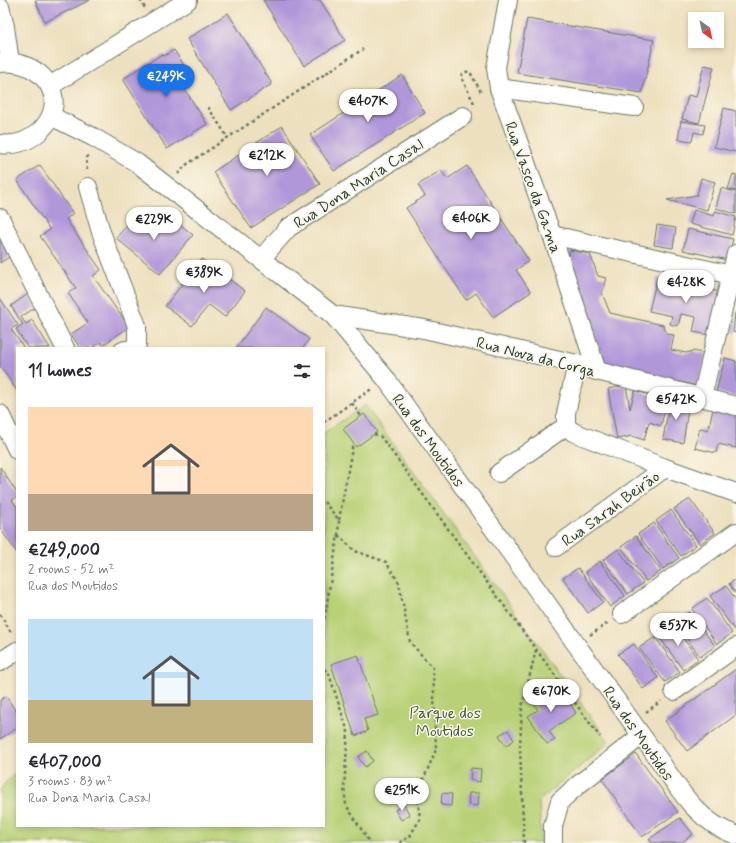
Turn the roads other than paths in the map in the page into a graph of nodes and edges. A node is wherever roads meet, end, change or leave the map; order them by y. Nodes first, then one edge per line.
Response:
1 (188, 0) edge
2 (508, 0) edge
3 (0, 7) edge
4 (5, 62) edge
5 (50, 86) junction
6 (499, 88) junction
7 (634, 107) dead end
8 (51, 116) junction
9 (463, 116) road end
10 (0, 144) edge
11 (88, 187) road end
12 (0, 218) edge
13 (552, 235) junction
14 (736, 254) edge
15 (261, 259) junction
16 (733, 276) edge
17 (333, 315) junction
18 (137, 346) edge
19 (64, 347) edge
20 (120, 347) edge
21 (577, 364) junction
22 (597, 371) junction
23 (702, 397) junction
24 (736, 406) edge
25 (0, 414) edge
26 (566, 426) junction
27 (16, 448) edge
28 (665, 468) junction
29 (499, 473) dead end
30 (736, 493) edge
31 (736, 532) edge
32 (556, 547) dead end
33 (622, 614) road end
34 (15, 644) edge
35 (736, 647) edge
36 (0, 662) edge
37 (674, 691) road end
38 (636, 729) junction
39 (736, 835) edge
40 (553, 843) edge

1 - 5 street
2 - 6 street, Rua Vasco da Gama
3 - 4 street
4 - 5 street
5 - 8 street
6 - 7 street
6 - 13 street, Rua Vasco da Gama
8 - 10 street
8 - 15 street, Rua dos Moutidos
9 - 15 street, Rua Dona Maria Casal
11 - 18 street
12 - 19 street
13 - 16 street
13 - 22 street, Rua Vasco da Gama
14 - 16 street
15 - 17 street, Rua dos Moutidos
16 - 23 street
17 - 21 street, Rua Nova da Corga
17 - 38 street, Rua dos Moutidos
18 - 20 lane
21 - 22 street, Rua Nova da Corga
21 - 26 street
22 - 23 street, Rua Nova da Corga
23 - 24 street, Rua Nova da Corga
25 - 27 street
26 - 28 street
26 - 29 street
28 - 30 street
28 - 32 street, Rua Sarah Beirão
31 - 33 street
34 - 36 street
35 - 37 street
38 - 39 street, Rua dos Moutidos
38 - 40 street

